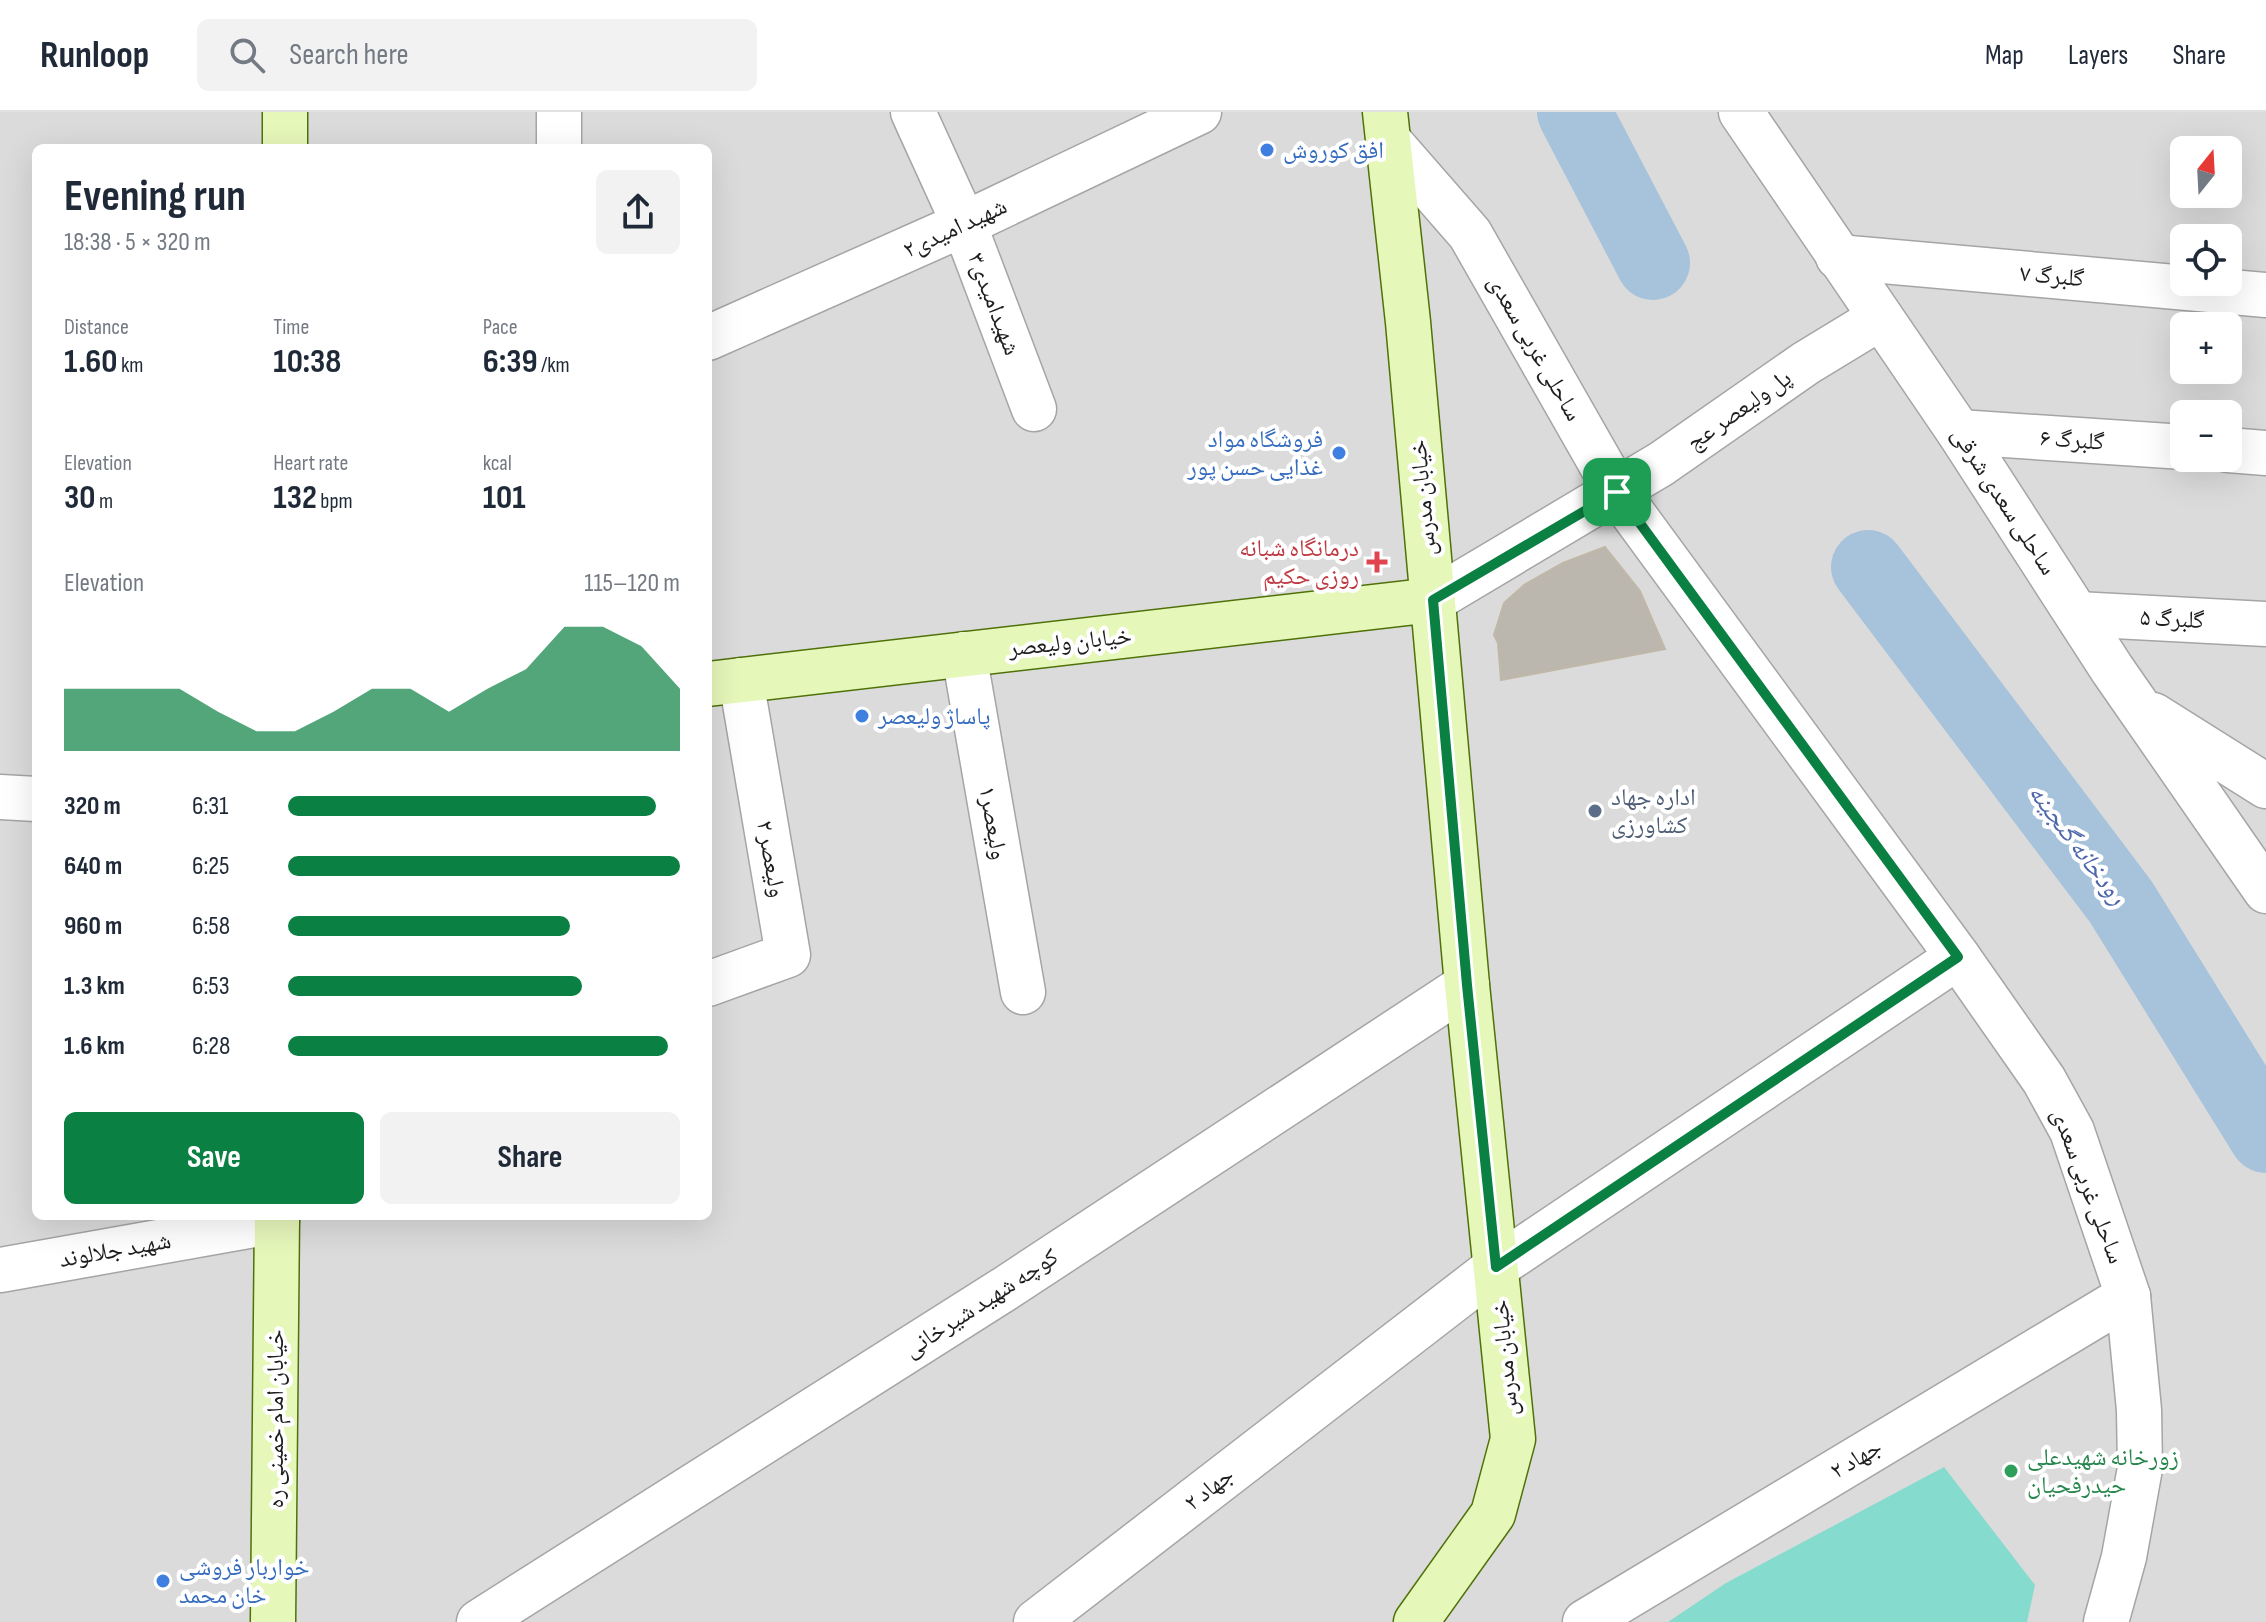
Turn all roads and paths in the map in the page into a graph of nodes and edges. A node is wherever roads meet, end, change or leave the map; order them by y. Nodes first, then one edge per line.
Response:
1 (285, 112) edge
2 (559, 112) edge
3 (913, 112) edge
4 (1199, 112) edge
5 (1741, 112) edge
6 (1387, 126) edge
7 (285, 144) edge
8 (559, 144) edge
9 (964, 224) junction
10 (1838, 257) junction
11 (2266, 295) edge
12 (1880, 318) junction
13 (712, 336) edge
14 (1034, 409) dead end
15 (1959, 432) junction
16 (2170, 446) edge
17 (2242, 451) edge
18 (2266, 453) edge
19 (1617, 492) junction
20 (1433, 600) junction
21 (2077, 614) junction
22 (2266, 624) edge
23 (964, 654) junction
24 (725, 682) edge
25 (2139, 707) junction
26 (2266, 786) edge
27 (0, 797) edge
28 (32, 799) edge
29 (2266, 891) edge
30 (1958, 957) junction
31 (712, 983) edge
32 (1467, 985) junction
33 (1023, 992) dead end
34 (272, 1220) edge
35 (277, 1220) edge
36 (1496, 1267) junction
37 (0, 1270) edge
38 (2128, 1296) junction
39 (488, 1620) edge
40 (273, 1622) edge
41 (1036, 1622) edge
42 (1416, 1622) edge
43 (1585, 1622) edge
44 (2106, 1622) edge

1 - 7 main road
2 - 8 street
3 - 9 street, شهیدامیدی۳
4 - 9 street, شهید امیدی۲
5 - 10 street, ساحلی سعدی شرقی
6 - 19 street, ساحلی غربی سعدی
6 - 20 main road, خیابان مدرس
9 - 13 street, شهید امیدی۲
9 - 14 street, شهیدامیدی۳
10 - 11 street, گلبرگ ۷
10 - 12 street, ساحلی سعدی شرقی
12 - 15 street, ساحلی سعدی شرقی
12 - 19 street, پل ولیعصر عج
15 - 16 street, گلبرگ ۶
15 - 21 street, ساحلی سعدی شرقی
17 - 18 street
19 - 20 street, پل ولیعصر عج
19 - 30 street, ساحلی غربی سعدی
20 - 23 main road, خیابان ولیعصر
20 - 32 main road, خیابان مدرس
21 - 22 street, گلبرگ ۵
21 - 25 street, ساحلی سعدی شرقی
23 - 24 main road, خیابان ولیعصر
23 - 33 street, ولیعصر۱
24 - 31 street, ولیعصر ۲
25 - 26 street
25 - 29 street, ساحلی سعدی شرقی
27 - 28 street
30 - 36 street, جهاد ۲
30 - 38 street, ساحلی غربی سعدی
32 - 36 main road, خیابان مدرس
32 - 39 street, کوچه شهید شیرخانی
34 - 37 street, شهید جلالوند
35 - 40 main road, خیابان امام خمینی ره
36 - 41 street, جهاد ۲
36 - 42 main road, خیابان مدرس
38 - 43 street, جهاد ۲
38 - 44 street, ساحلی غربی سعدی

